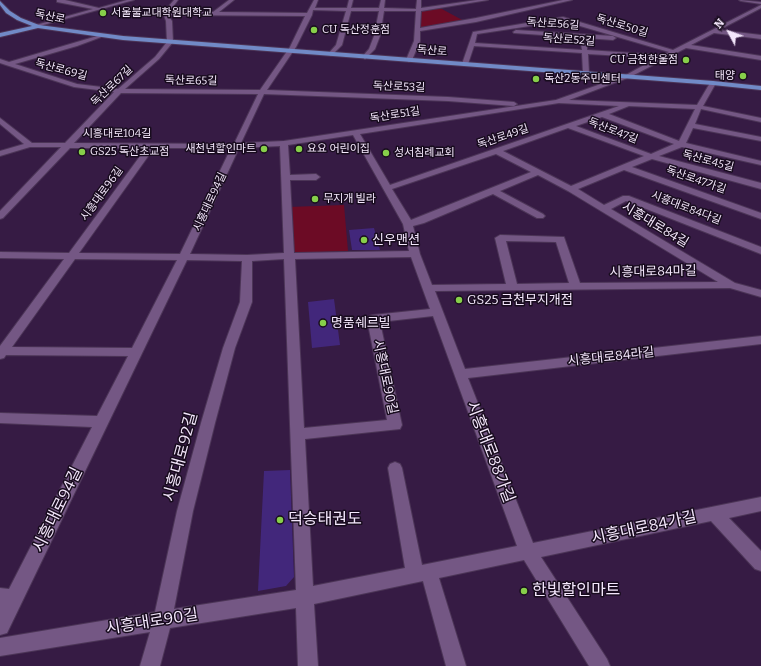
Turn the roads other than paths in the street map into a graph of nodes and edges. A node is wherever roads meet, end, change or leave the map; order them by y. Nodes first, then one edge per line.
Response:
1 (63, 0) edge
2 (122, 0) edge
3 (176, 0) edge
4 (232, 0) edge
5 (316, 0) edge
6 (351, 0) edge
7 (383, 0) edge
8 (419, 0) edge
9 (449, 0) edge
10 (484, 0) edge
11 (570, 0) edge
12 (741, 0) edge
13 (130, 1) edge
14 (0, 2) edge
15 (761, 3) edge
16 (450, 6) junction
17 (761, 6) edge
18 (99, 10) junction
19 (348, 10) junction
20 (382, 10) junction
21 (419, 10) junction
22 (311, 12) junction
23 (166, 13) junction
24 (215, 14) junction
25 (565, 19) joint
26 (38, 26) junction
27 (418, 30) junction
28 (494, 31) junction
29 (714, 31) junction
30 (0, 35) edge
31 (102, 35) junction
32 (584, 37) junction
33 (761, 37) edge
34 (633, 40) junction
35 (170, 42) junction
36 (472, 44) junction
37 (686, 46) junction
38 (290, 51) junction
39 (585, 51) junction
40 (674, 52) junction
41 (330, 54) junction
42 (665, 56) junction
43 (365, 57) junction
44 (761, 58) edge
45 (409, 60) junction
46 (2, 62) edge
47 (465, 64) junction
48 (586, 73) junction
49 (628, 76) junction
50 (714, 83) junction
51 (761, 88) edge
52 (119, 91) junction
53 (262, 92) junction
54 (557, 102) junction
55 (535, 105) junction
56 (626, 106) junction
57 (700, 107) junction
58 (601, 114) junction
59 (0, 120) edge
60 (761, 120) edge
61 (691, 125) junction
62 (569, 126) junction
63 (355, 132) junction
64 (761, 139) edge
65 (284, 143) junction
66 (681, 144) junction
67 (30, 145) junction
68 (68, 145) junction
69 (151, 146) junction
70 (236, 146) junction
71 (497, 150) junction
72 (0, 154) edge
73 (650, 156) junction
74 (761, 163) edge
75 (622, 167) junction
76 (538, 172) junction
77 (316, 177) dead end
78 (285, 178) junction
79 (761, 186) edge
80 (388, 188) junction
81 (571, 189) junction
82 (493, 191) junction
83 (603, 209) junction
84 (0, 216) edge
85 (540, 216) dead end
86 (761, 216) edge
87 (408, 224) junction
88 (761, 251) edge
89 (415, 254) junction
90 (0, 255) edge
91 (72, 256) junction
92 (289, 256) junction
93 (184, 258) junction
94 (247, 258) junction
95 (731, 286) junction
96 (576, 287) junction
97 (428, 288) junction
98 (512, 288) junction
99 (761, 294) edge
100 (437, 312) junction
101 (761, 340) edge
102 (136, 352) junction
103 (2, 353) edge
104 (460, 374) junction
105 (0, 418) edge
106 (102, 422) junction
107 (297, 434) junction
108 (395, 468) dead end
109 (761, 504) edge
110 (715, 514) junction
111 (528, 552) junction
112 (761, 563) edge
113 (422, 573) junction
114 (7, 597) edge
115 (304, 597) junction
116 (163, 620) junction
117 (0, 626) edge
118 (0, 647) edge
119 (150, 666) edge
120 (308, 666) edge
121 (456, 666) edge
122 (600, 666) edge

1 - 18 street
2 - 13 street
3 - 23 street
4 - 24 street
5 - 22 street
6 - 19 street
7 - 20 street
8 - 21 street
9 - 16 street
10 - 16 street
11 - 27 street
12 - 15 street
13 - 18 street
14 - 26 main road, 독산로
16 - 21 street
17 - 29 street
18 - 26 street
19 - 20 street
19 - 22 street
19 - 41 street
20 - 21 street
20 - 43 street
21 - 27 street
22 - 24 street
22 - 38 street
23 - 24 street
23 - 35 street
25 - 28 street, 독산로56길
25 - 34 street, 독산로50길
26 - 30 main road
26 - 31 main road, 독산로
27 - 45 street
28 - 32 street, 독산로56길
28 - 36 street, 독산로56길
29 - 33 street
29 - 37 street
31 - 35 main road, 독산로
31 - 46 street, 독산로
32 - 34 street, 독산로56길
32 - 39 street
34 - 40 street, 독산로50길
35 - 38 main road, 독산로
35 - 52 street, 독산로67길
36 - 39 street, 독산로52길
36 - 47 street, 독산로56길
37 - 40 street
37 - 44 street
38 - 41 main road, 독산로
38 - 53 street
39 - 42 street, 독산로52길
39 - 48 street
40 - 42 street
41 - 43 main road, 독산로
42 - 49 street
43 - 45 main road, 독산로
45 - 47 main road, 독산로
46 - 52 street, 독산로69길
47 - 48 main road, 독산로
48 - 49 main road, 독산로
49 - 50 main road, 독산로
49 - 54 street, 독산로51길
50 - 51 main road, 독산로
50 - 57 street
52 - 53 street, 독산로65길
52 - 68 street, 독산로67길
53 - 55 street, 독산로53길
53 - 70 street
54 - 55 street, 독산로51길
54 - 56 street, 독산로51길
55 - 63 street, 독산로51길
56 - 57 street, 독산로51길
56 - 58 street, 독산로49길
57 - 60 street
57 - 61 street
58 - 62 street, 독산로49길
58 - 66 street, 독산로47길
59 - 67 street
61 - 64 street
61 - 66 street
62 - 71 street, 독산로49길
62 - 73 street, 독산로47길
63 - 65 street, 독산로51길
63 - 80 street, 시흥대로88가길
65 - 70 street, 독산로51길
65 - 78 street
66 - 73 street, 독산로47길
66 - 74 street, 독산로45길
67 - 68 street, 시흥대로104길
67 - 72 street, 시흥대로104길
68 - 69 street, 시흥대로104길
68 - 84 street, 독산로67길
69 - 70 street, 시흥대로104길
69 - 91 street, 시흥대로96길
70 - 93 street, 시흥대로94길
71 - 76 street, 시흥대로84길
71 - 80 street, 독산로49길
73 - 75 street, 독산로47길
73 - 79 street, 독산로45길
75 - 81 street, 독산로47길
75 - 86 street, 독산로47가길
76 - 81 street, 시흥대로84길
76 - 82 street
77 - 78 street
78 - 92 street
80 - 87 street, 시흥대로88가길
81 - 83 street, 시흥대로84길
82 - 85 street
82 - 87 street
83 - 88 street, 시흥대로84다길
83 - 95 street, 시흥대로84길
87 - 89 street, 시흥대로88가길
89 - 92 street
89 - 97 street, 시흥대로88가길
90 - 91 street
91 - 93 street
91 - 103 street, 시흥대로96길
92 - 94 street
92 - 107 street
93 - 94 street
93 - 102 street, 시흥대로94길
94 - 116 street, 시흥대로92길
95 - 96 street, 시흥대로84마길
95 - 99 street, 시흥대로84길
96 - 98 street, 시흥대로84마길
96 - 98 street
97 - 98 street, 시흥대로84마길
97 - 100 street, 시흥대로88가길
100 - 104 street, 시흥대로88가길
100 - 107 street, 시흥대로90길
101 - 104 street, 시흥대로84라길
102 - 103 street
102 - 106 street, 시흥대로94길
104 - 111 street, 시흥대로88가길
105 - 106 street
106 - 114 street, 시흥대로94길
107 - 115 street
108 - 113 street
109 - 110 street, 시흥대로84가길
110 - 111 street, 시흥대로84가길
110 - 112 street
111 - 113 street, 시흥대로90길
111 - 122 street, 시흥대로88가길
113 - 115 street, 시흥대로90길
113 - 121 street
114 - 117 street, 시흥대로94길
115 - 116 street, 시흥대로90길
115 - 120 street
116 - 118 street, 시흥대로90길
116 - 119 street, 시흥대로92길

